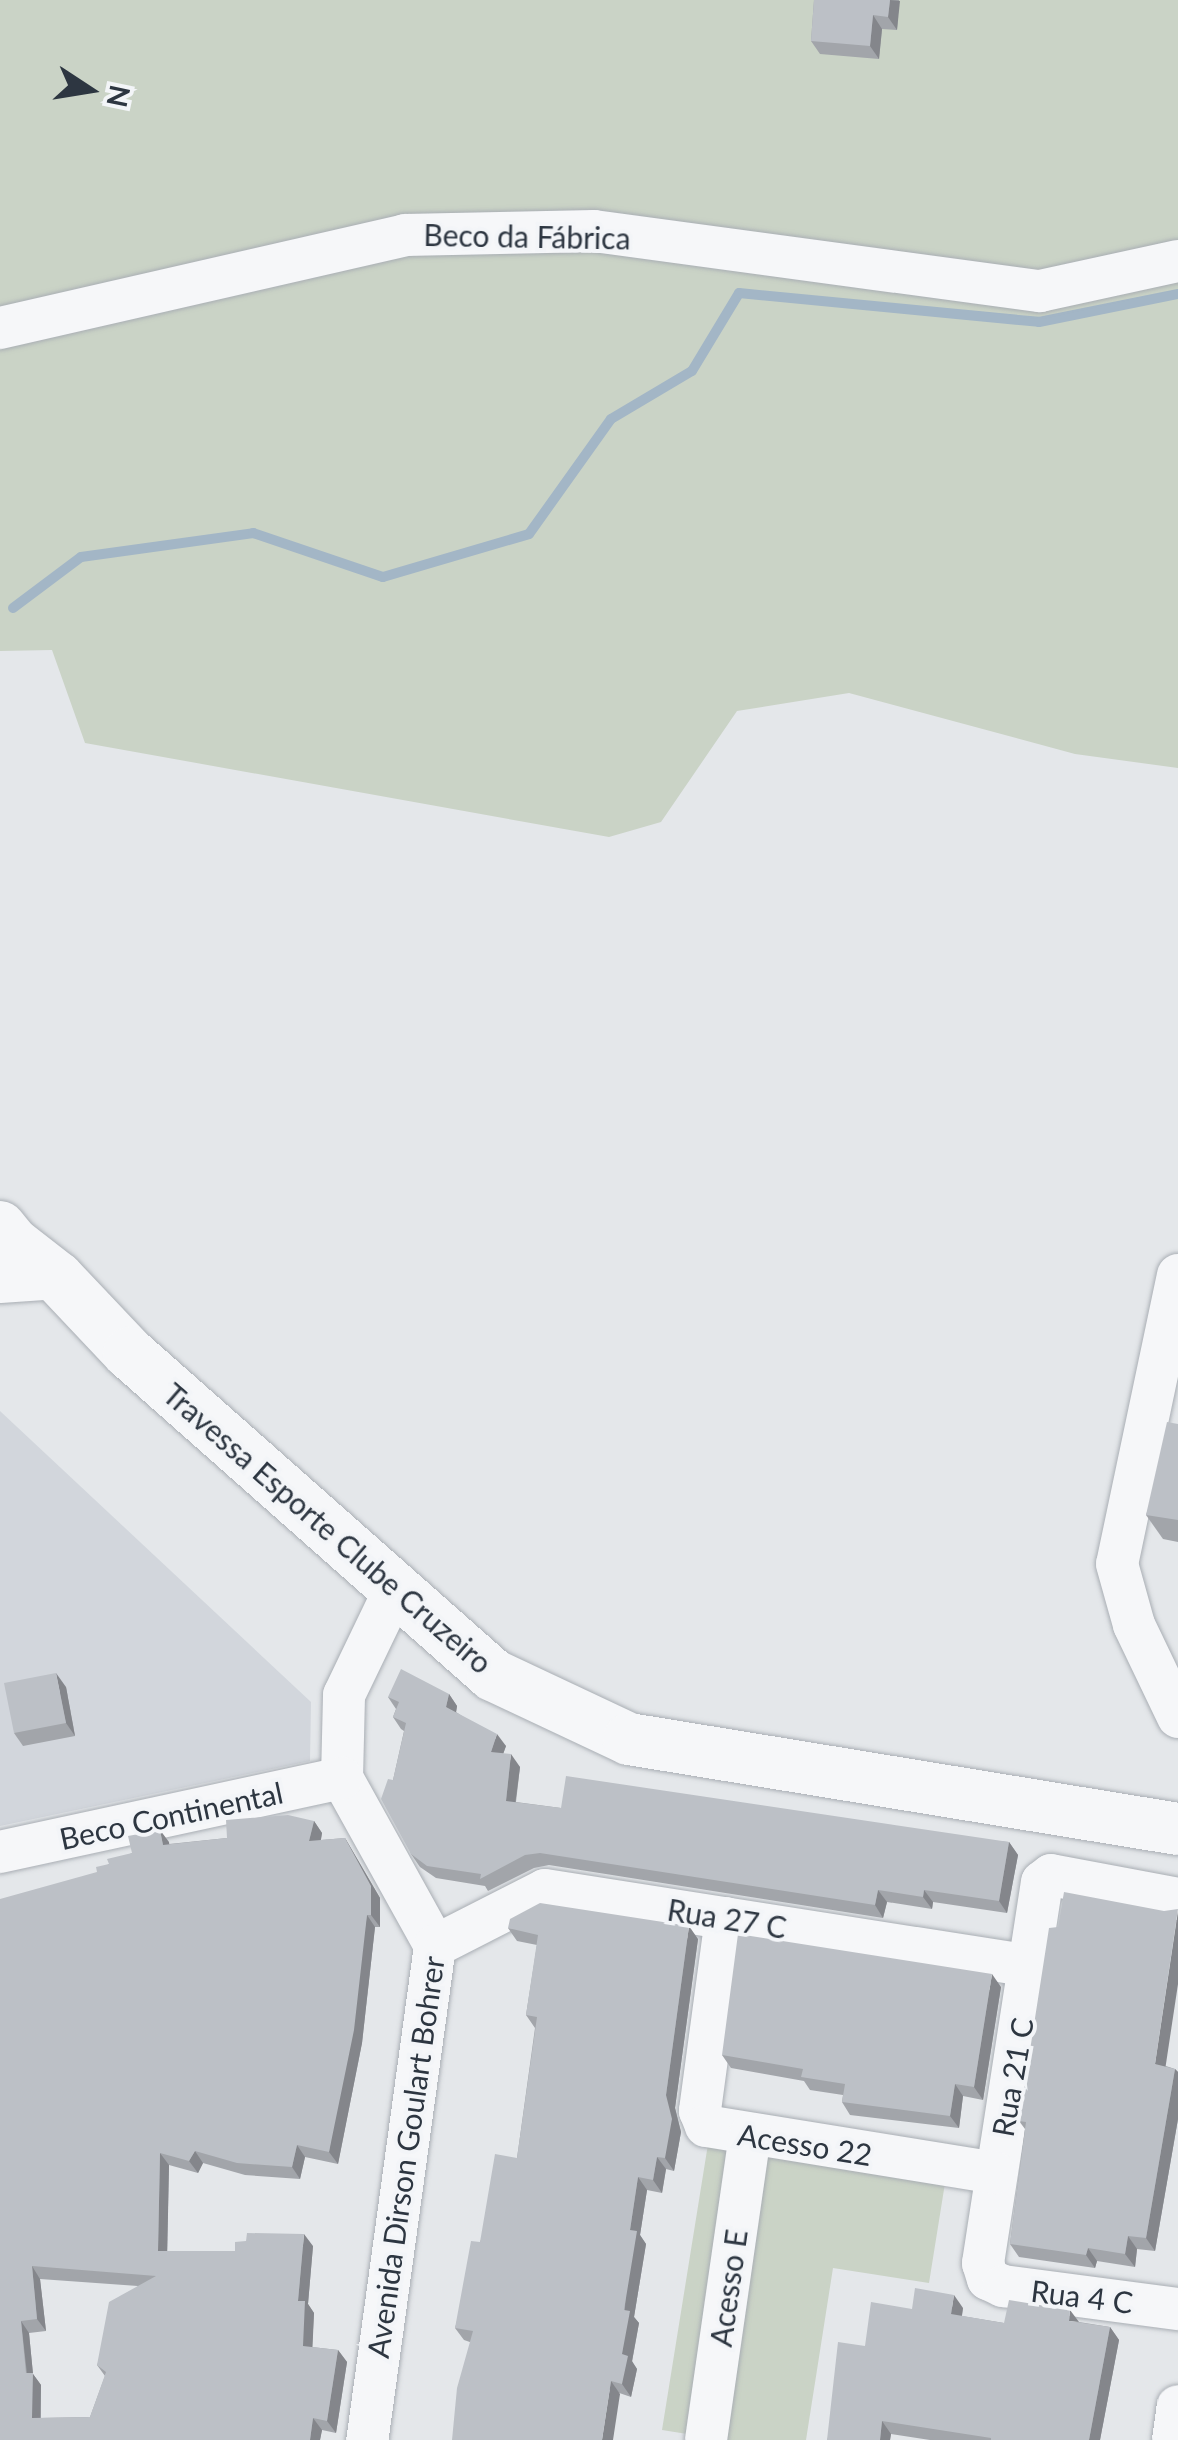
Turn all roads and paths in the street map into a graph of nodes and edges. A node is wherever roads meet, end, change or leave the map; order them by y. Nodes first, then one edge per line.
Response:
1 (1178, 261) edge
2 (0, 328) edge
3 (0, 1227) edge
4 (1178, 1276) edge
5 (58, 1278) junction
6 (0, 1282) edge
7 (395, 1589) junction
8 (1178, 1717) edge
9 (342, 1778) junction
10 (1178, 1829) edge
11 (0, 1852) edge
12 (1178, 1900) edge
13 (726, 1918) junction
14 (435, 1946) junction
15 (1032, 1966) junction
16 (750, 2135) junction
17 (995, 2174) junction
18 (988, 2278) joint
19 (1178, 2309) edge
20 (1178, 2406) edge
21 (367, 2440) edge
22 (706, 2440) edge
23 (1173, 2440) edge

1 - 2 street, Beco da Fábrica
3 - 5 street, Travessa Esporte Clube Cruzeiro
4 - 8 street
5 - 6 street
5 - 7 street, Travessa Esporte Clube Cruzeiro
7 - 9 street
7 - 10 street, Travessa Esporte Clube Cruzeiro
9 - 11 street, Beco Continental
9 - 14 street, Avenida Dirson Goulart Bohrer
12 - 15 street, Rua 21 C
13 - 14 street, Rua 27 C
13 - 15 street, Rua 27 C
13 - 16 street, Acesso 22
14 - 21 street, Avenida Dirson Goulart Bohrer
15 - 17 street, Rua 21 C
16 - 17 street, Acesso 22
16 - 22 street, Acesso E
17 - 18 street, Rua 21 C
18 - 19 street, Rua 4 C
20 - 23 street

